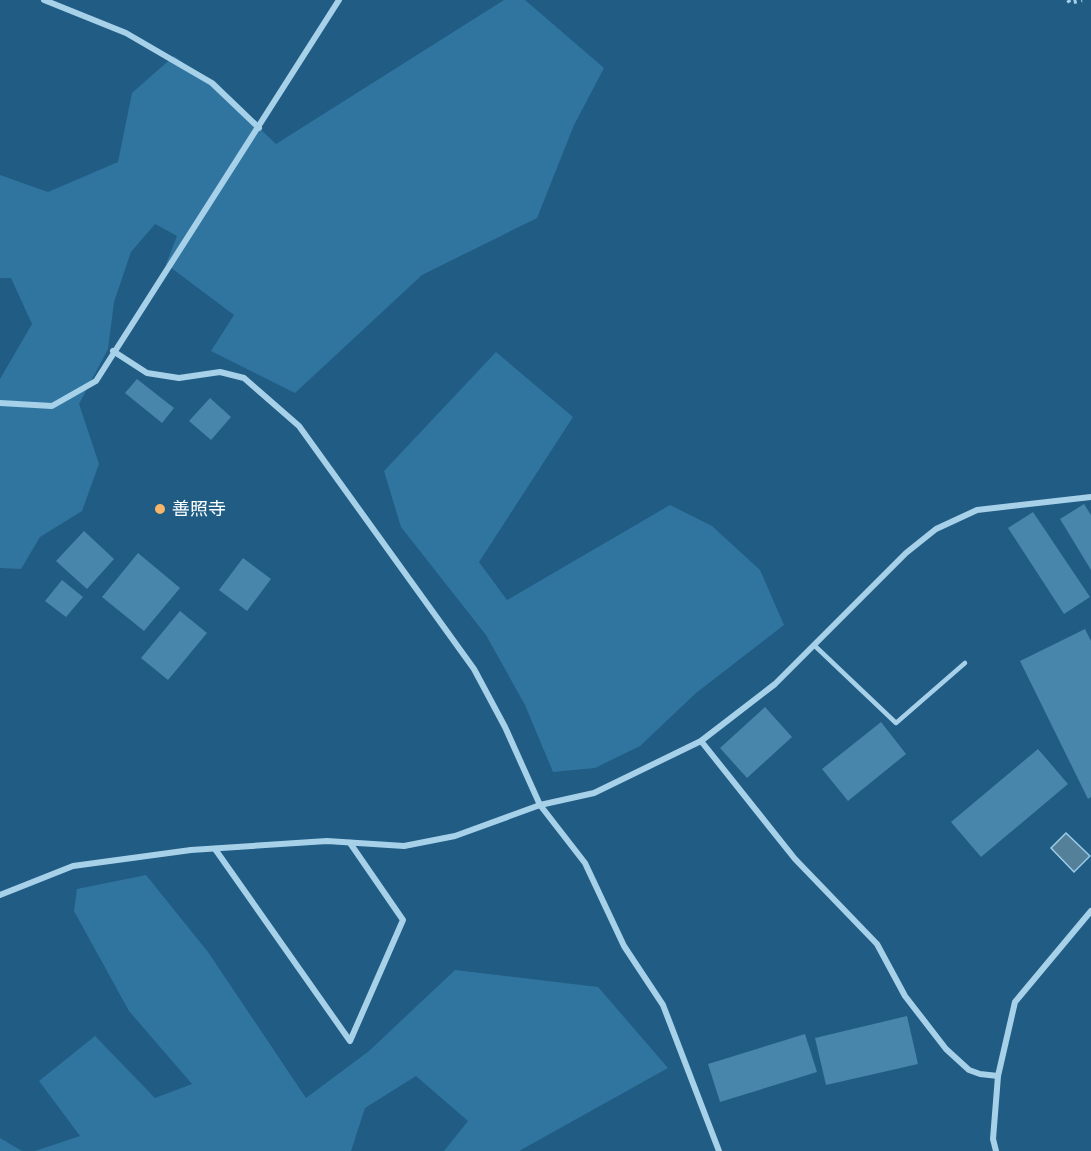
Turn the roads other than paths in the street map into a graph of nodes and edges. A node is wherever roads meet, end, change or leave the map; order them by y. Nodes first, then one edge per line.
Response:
1 (44, 0) edge
2 (339, 0) edge
3 (259, 128) junction
4 (113, 351) junction
5 (0, 403) edge
6 (1091, 497) edge
7 (815, 646) junction
8 (965, 663) dead end
9 (701, 741) junction
10 (540, 805) junction
11 (350, 843) junction
12 (215, 849) junction
13 (0, 895) edge
14 (1091, 911) edge
15 (998, 1076) junction
16 (719, 1151) edge
17 (996, 1151) edge

1 - 3 street
2 - 3 street
3 - 4 street
4 - 5 street
4 - 10 street
6 - 7 street
7 - 8 lane
7 - 9 street
9 - 10 street
9 - 15 street
10 - 11 street
10 - 16 street
11 - 12 street
11 - 12 street
12 - 13 street
14 - 15 street
15 - 17 street

